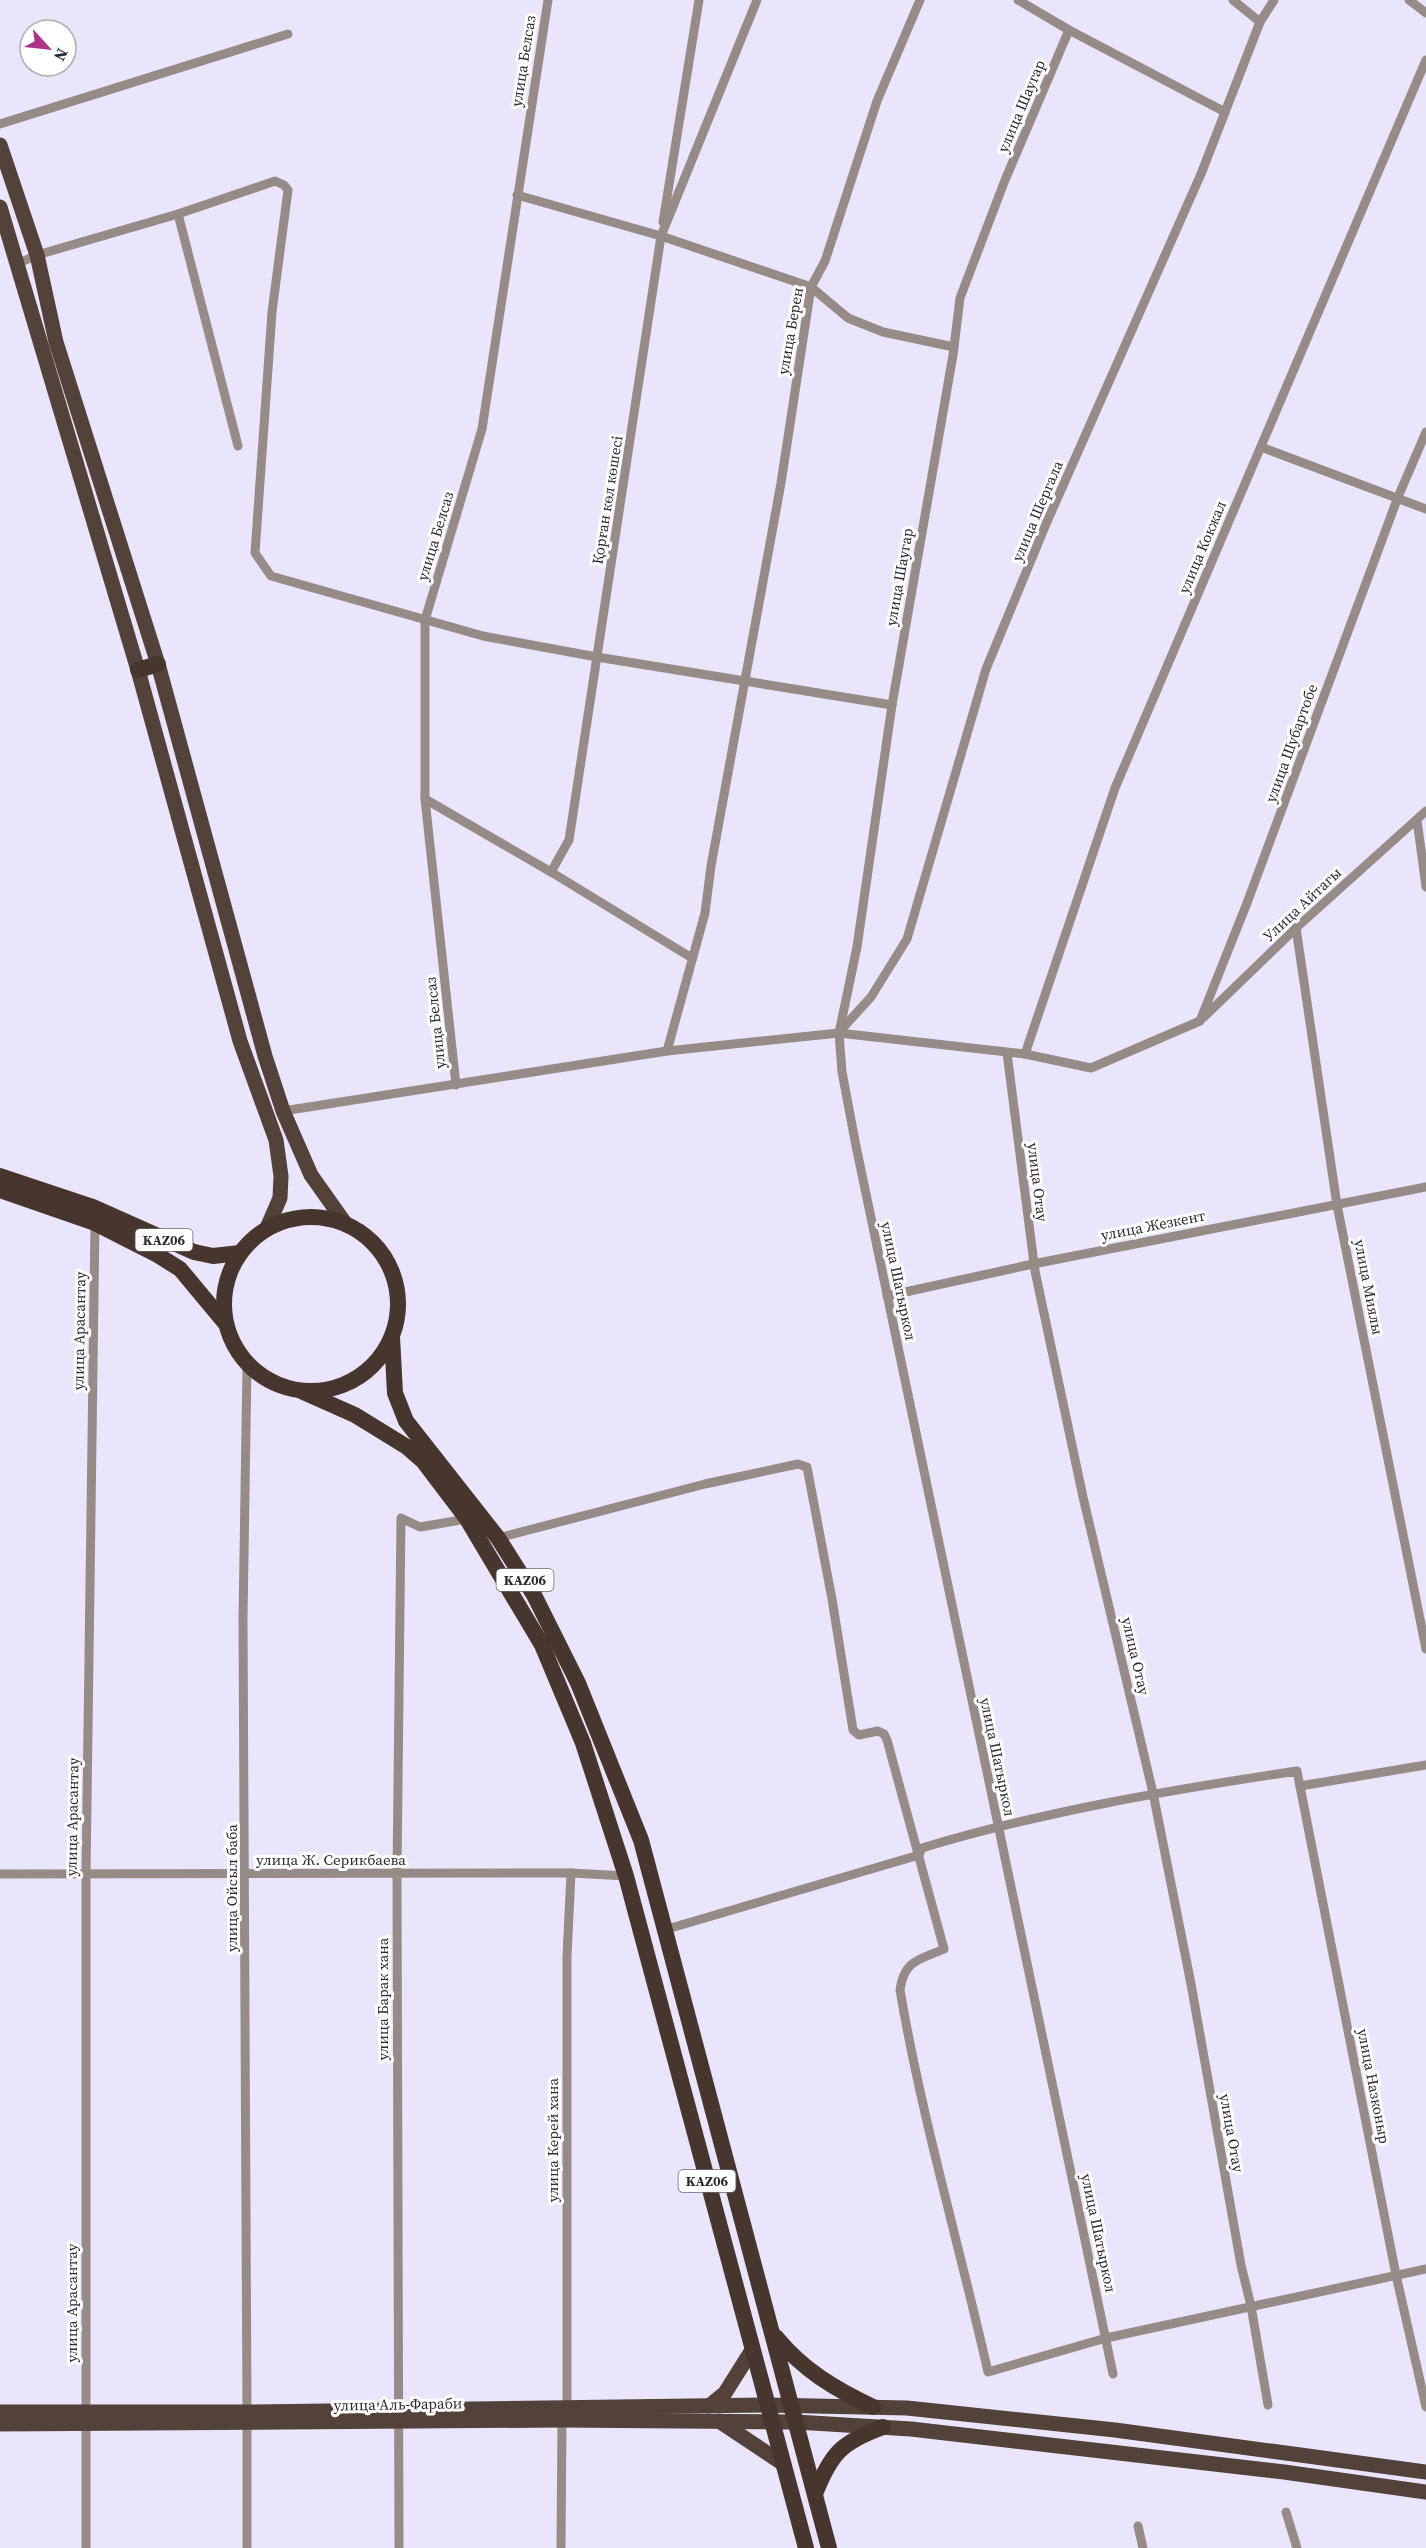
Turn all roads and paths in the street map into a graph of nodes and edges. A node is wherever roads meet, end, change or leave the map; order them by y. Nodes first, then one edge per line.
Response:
1 (548, 0) edge
2 (699, 0) edge
3 (757, 0) edge
4 (920, 0) edge
5 (1018, 0) edge
6 (1233, 0) edge
7 (1274, 0) edge
8 (1409, 0) edge
9 (1426, 13) edge
10 (1260, 22) junction
11 (1069, 30) junction
12 (288, 34) dead end
13 (1426, 60) edge
14 (1225, 112) junction
15 (0, 124) edge
16 (0, 145) edge
17 (517, 195) junction
18 (0, 207) edge
19 (178, 214) junction
20 (661, 236) junction
21 (37, 255) junction
22 (18, 264) junction
23 (811, 287) junction
24 (954, 347) junction
25 (1426, 432) edge
26 (238, 446) dead end
27 (1261, 447) junction
28 (1398, 498) junction
29 (1426, 509) edge
30 (425, 620) junction
31 (597, 657) junction
32 (158, 664) junction
33 (138, 670) junction
34 (744, 681) junction
35 (892, 705) junction
36 (425, 798) junction
37 (1426, 811) edge
38 (1417, 820) junction
39 (551, 872) junction
40 (1426, 887) edge
41 (1296, 928) junction
42 (692, 958) junction
43 (1200, 1021) junction
44 (839, 1033) junction
45 (667, 1051) junction
46 (1007, 1053) junction
47 (1025, 1054) junction
48 (456, 1085) junction
49 (284, 1111) junction
50 (856, 1146) joint
51 (0, 1176) edge
52 (1426, 1187) edge
53 (0, 1190) edge
54 (1337, 1204) junction
55 (95, 1223) junction
56 (345, 1223) junction
57 (267, 1228) junction
58 (240, 1253) junction
59 (1033, 1264) junction
60 (887, 1296) junction
61 (225, 1323) junction
62 (392, 1337) junction
63 (247, 1365) junction
64 (301, 1391) junction
65 (467, 1520) junction
66 (498, 1538) junction
67 (1426, 1649) edge
68 (1426, 1765) edge
69 (1300, 1786) junction
70 (1153, 1793) junction
71 (996, 1825) junction
72 (919, 1855) junction
73 (397, 1873) junction
74 (571, 1873) junction
75 (0, 1874) edge
76 (87, 1874) junction
77 (246, 1874) junction
78 (626, 1876) junction
79 (664, 1930) junction
80 (1426, 2269) edge
81 (1396, 2275) junction
82 (1251, 2306) junction
83 (771, 2331) junction
84 (1106, 2338) junction
85 (752, 2350) junction
86 (1113, 2374) dead end
87 (767, 2405) junction
88 (1268, 2405) dead end
89 (873, 2407) junction
90 (1426, 2407) edge
91 (0, 2412) edge
92 (713, 2413) junction
93 (565, 2414) junction
94 (794, 2414) junction
95 (397, 2416) junction
96 (86, 2418) junction
97 (247, 2418) junction
98 (772, 2421) junction
99 (0, 2424) edge
100 (883, 2427) junction
101 (782, 2463) junction
102 (1426, 2472) edge
103 (1426, 2492) edge
104 (815, 2494) junction
105 (1286, 2512) dead end
106 (1138, 2526) dead end
107 (86, 2548) edge
108 (247, 2548) edge
109 (399, 2548) edge
110 (561, 2548) edge
111 (806, 2548) edge
112 (829, 2548) edge
113 (1143, 2548) edge
114 (1297, 2548) edge

1 - 17 street, улица Белсаз
2 - 20 street
3 - 20 street, Қорған көл көшесі
4 - 23 street, улица Берен
5 - 11 street
6 - 10 street
7 - 10 street, улица Шергала
8 - 9 street
10 - 14 street, улица Шергала
11 - 14 street
11 - 24 street, улица Шаугар
12 - 15 street
13 - 27 street, улица Кокжал
14 - 44 street, улица Шергала
16 - 21 main road
17 - 20 street
17 - 30 street, улица Белсаз
18 - 22 main road
19 - 21 street
19 - 26 street
19 - 30 street
20 - 23 street
20 - 31 street, Қорған көл көшесі
21 - 22 street
21 - 32 main road
22 - 33 main road
23 - 24 street
23 - 34 street, улица Берен
24 - 35 street, улица Шаугар
25 - 28 street, улица Шубартобе
27 - 28 street
27 - 47 street, улица Кокжал
28 - 29 street
28 - 43 street, улица Шубартобе
30 - 31 street
30 - 36 street, улица Белсаз
31 - 34 street
31 - 39 street, Қорған көл көшесі
32 - 33 highway
32 - 49 main road
33 - 57 main road
34 - 35 street
34 - 42 street, улица Берен
35 - 44 street, улица Шаугар
36 - 39 street
36 - 48 street, улица Белсаз
37 - 38 street, Улица Айтагы
38 - 40 street
38 - 41 street, Улица Айтагы
39 - 42 street
41 - 43 street, Улица Айтагы
41 - 54 street, улица Миялы
42 - 45 street, улица Берен
43 - 47 street
44 - 45 street
44 - 46 street
44 - 50 street, улица Шаугар
45 - 48 street
46 - 47 street
46 - 59 street, улица Отау
48 - 49 street
49 - 56 main road
50 - 60 street, улица Шатыркол
51 - 58 highway, KАZ06
52 - 54 street, улица Жезкент
53 - 55 highway, KАZ06
54 - 59 street, улица Жезкент
54 - 67 street, улица Миялы
55 - 61 highway, KАZ06
55 - 76 street, улица Арасантау
56 - 57 highway, KАZ06
56 - 62 highway, KАZ06
57 - 58 highway, KАZ06
58 - 61 highway, KАZ06
59 - 60 street, улица Жезкент
59 - 70 street, улица Отау
60 - 71 street, улица Шатыркол
61 - 63 highway, KАZ06
62 - 64 highway, KАZ06
62 - 66 highway, KАZ06
63 - 64 highway, KАZ06
63 - 77 street, улица Ойсыл баба
64 - 65 highway, KАZ06
65 - 73 street, улица Барак хана
65 - 78 highway, KАZ06
66 - 72 street
66 - 79 highway, KАZ06
68 - 69 street
69 - 70 street, улица Назконыр
69 - 81 street, улица Назконыр
70 - 71 street
70 - 82 street, улица Отау
71 - 72 street
71 - 84 street, улица Шатыркол
72 - 79 street
72 - 84 street
73 - 74 street, улица Ж. Серикбаева
73 - 77 street, улица Ж. Серикбаева
73 - 95 street, улица Барак хана
74 - 78 street, улица Ж. Серикбаева
74 - 93 street, улица Керей хана
75 - 76 street, улица Ж. Серикбаева
76 - 77 street, улица Ж. Серикбаева
76 - 96 street, улица Арасантау
77 - 97 street, улица Ойсыл баба
78 - 85 highway, KАZ06
79 - 83 highway, KАZ06
80 - 81 street
81 - 82 street
81 - 90 street, улица Назконыр
82 - 84 street
82 - 88 street, улица Отау
83 - 89 highway
83 - 94 highway, KАZ06
84 - 86 street, улица Шатыркол
85 - 87 highway, KАZ06
85 - 92 main road
87 - 92 main road, улица Аль-Фараби
87 - 94 main road, улица Аль-Фараби
87 - 98 highway, KАZ06
89 - 94 main road
89 - 102 main road
91 - 96 main road, улица Аль-Фараби
92 - 93 main road, улица Аль-Фараби
92 - 98 main road, улица Аль-Фараби
92 - 101 main road
93 - 95 main road, улица Аль-Фараби
93 - 110 street, улица Керей хана
94 - 98 main road, улица Аль-Фараби
94 - 100 main road
94 - 104 highway, KАZ06
95 - 97 main road, улица Аль-Фараби
95 - 109 street, улица Барак хана
96 - 97 main road, улица Аль-Фараби
96 - 99 main road, улица Аль-Фараби
96 - 107 street, улица Арасантау
97 - 108 street, улица Ойсыл баба
98 - 101 highway, KАZ06
100 - 103 main road
100 - 104 highway
101 - 111 highway, KАZ06
104 - 112 highway, KАZ06
105 - 114 street
106 - 113 street

